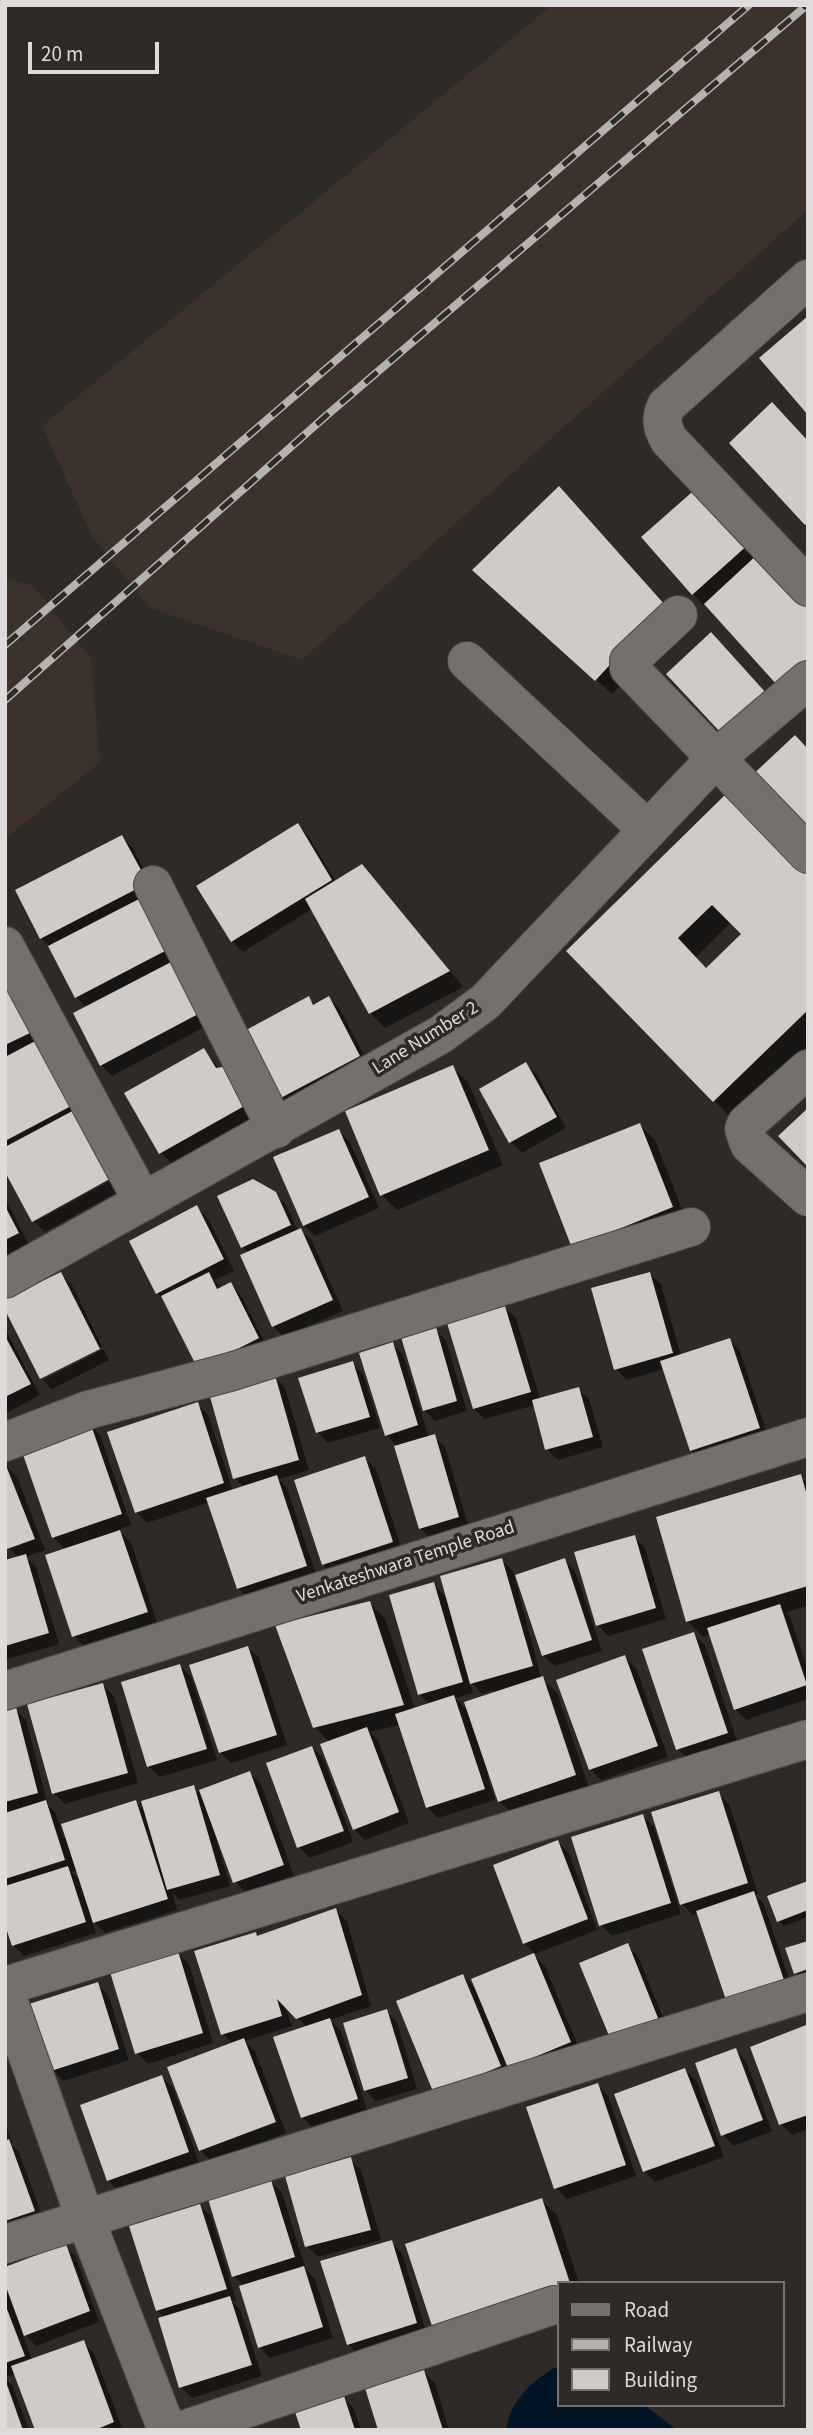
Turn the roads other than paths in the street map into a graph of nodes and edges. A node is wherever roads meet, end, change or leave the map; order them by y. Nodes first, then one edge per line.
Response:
1 (808, 279) edge
2 (808, 587) edge
3 (678, 615) dead end
4 (467, 661) dead end
5 (808, 680) edge
6 (715, 759) junction
7 (648, 830) junction
8 (808, 854) edge
9 (153, 885) dead end
10 (5, 946) edge
11 (808, 1046) edge
12 (808, 1069) edge
13 (753, 1099) dead end
14 (276, 1129) junction
15 (808, 1197) edge
16 (144, 1202) junction
17 (691, 1227) dead end
18 (5, 1279) edge
19 (808, 1437) edge
20 (5, 1442) edge
21 (5, 1691) edge
22 (808, 1739) edge
23 (5, 1989) edge
24 (808, 1992) edge
25 (85, 2218) junction
26 (5, 2244) edge
27 (554, 2305) dead end
28 (167, 2430) edge
29 (183, 2430) edge

1 - 2 street
3 - 6 street
4 - 7 street
5 - 6 street, Lane Number 2
6 - 7 street, Lane Number 2
6 - 8 street
7 - 14 street, Lane Number 2
9 - 14 street
10 - 16 street
11 - 13 street
12 - 15 street
14 - 16 street, Lane Number 2
16 - 18 street, Lane Number 2
17 - 20 street
19 - 21 street, Venkateshwara Temple Road
22 - 23 street
23 - 25 street
24 - 25 street
25 - 26 street
25 - 28 street
27 - 29 street

